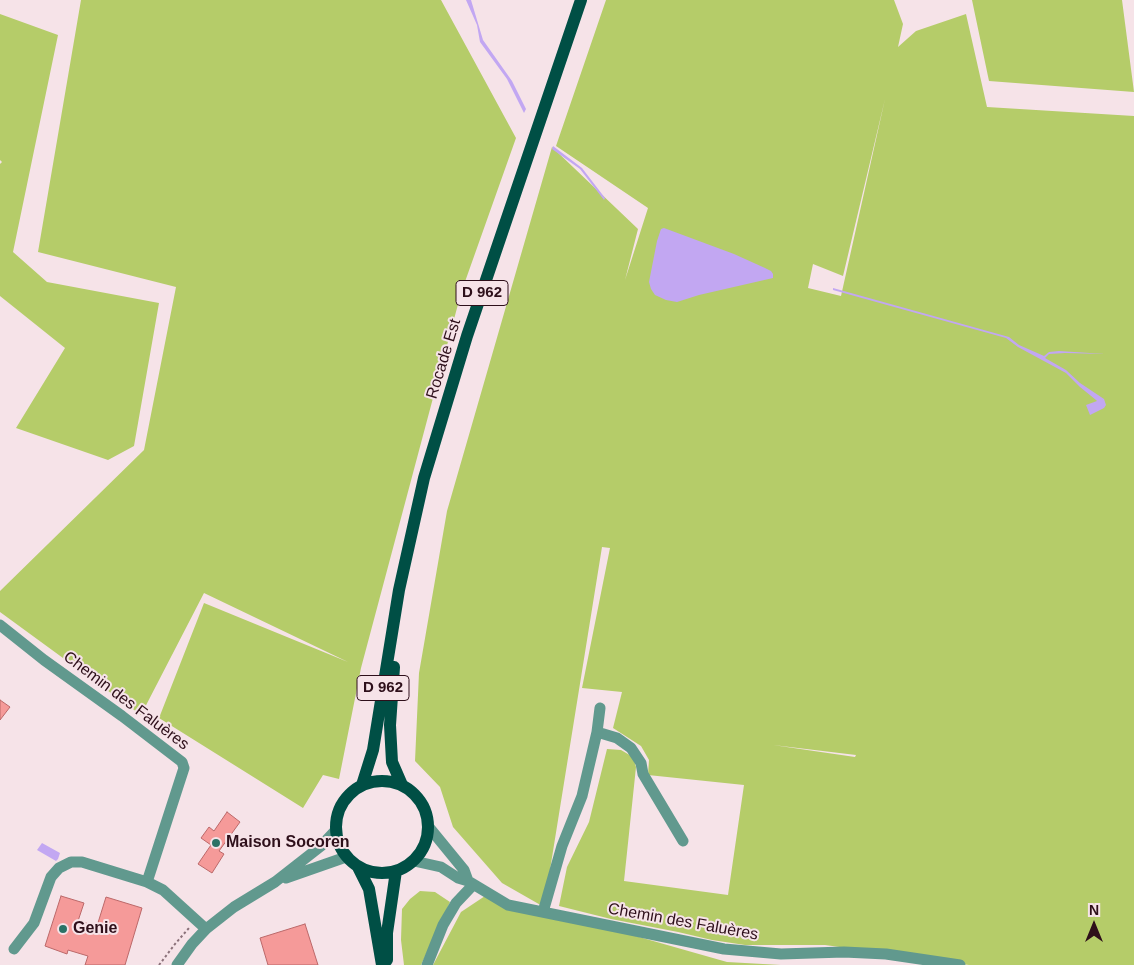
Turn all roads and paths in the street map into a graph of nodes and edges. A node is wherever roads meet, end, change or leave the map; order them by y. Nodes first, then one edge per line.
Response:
1 (581, 0) edge
2 (399, 590) junction
3 (0, 625) edge
4 (600, 708) dead end
5 (597, 732) junction
6 (362, 785) junction
7 (402, 786) junction
8 (428, 826) junction
9 (335, 831) junction
10 (683, 841) dead end
11 (346, 857) junction
12 (414, 861) junction
13 (358, 867) junction
14 (396, 871) junction
15 (147, 882) junction
16 (275, 882) junction
17 (470, 883) junction
18 (543, 912) junction
19 (201, 925) junction
20 (14, 949) dead end
21 (159, 965) edge
22 (177, 965) edge
23 (382, 965) edge
24 (387, 965) edge
25 (427, 965) edge
26 (960, 965) edge

1 - 2 main road, Rocade Est / D 962
2 - 6 main road, Rocade Est / D 962
2 - 7 main road, Rocade Est / D 962
3 - 15 street, Chemin des Faluères
4 - 5 street
5 - 10 street
5 - 18 street
6 - 7 main road
6 - 9 main road
7 - 8 main road
8 - 12 main road
8 - 17 street, Chemin des Faluères
9 - 11 main road
9 - 16 street
11 - 13 main road
11 - 16 street
12 - 14 main road
12 - 17 street, Chemin des Faluères
13 - 14 main road
13 - 23 main road
14 - 24 main road
15 - 19 street
15 - 20 street
16 - 19 street
17 - 18 street, Chemin des Faluères
17 - 25 street
18 - 26 street, Chemin des Faluères
19 - 21 path
19 - 22 street

